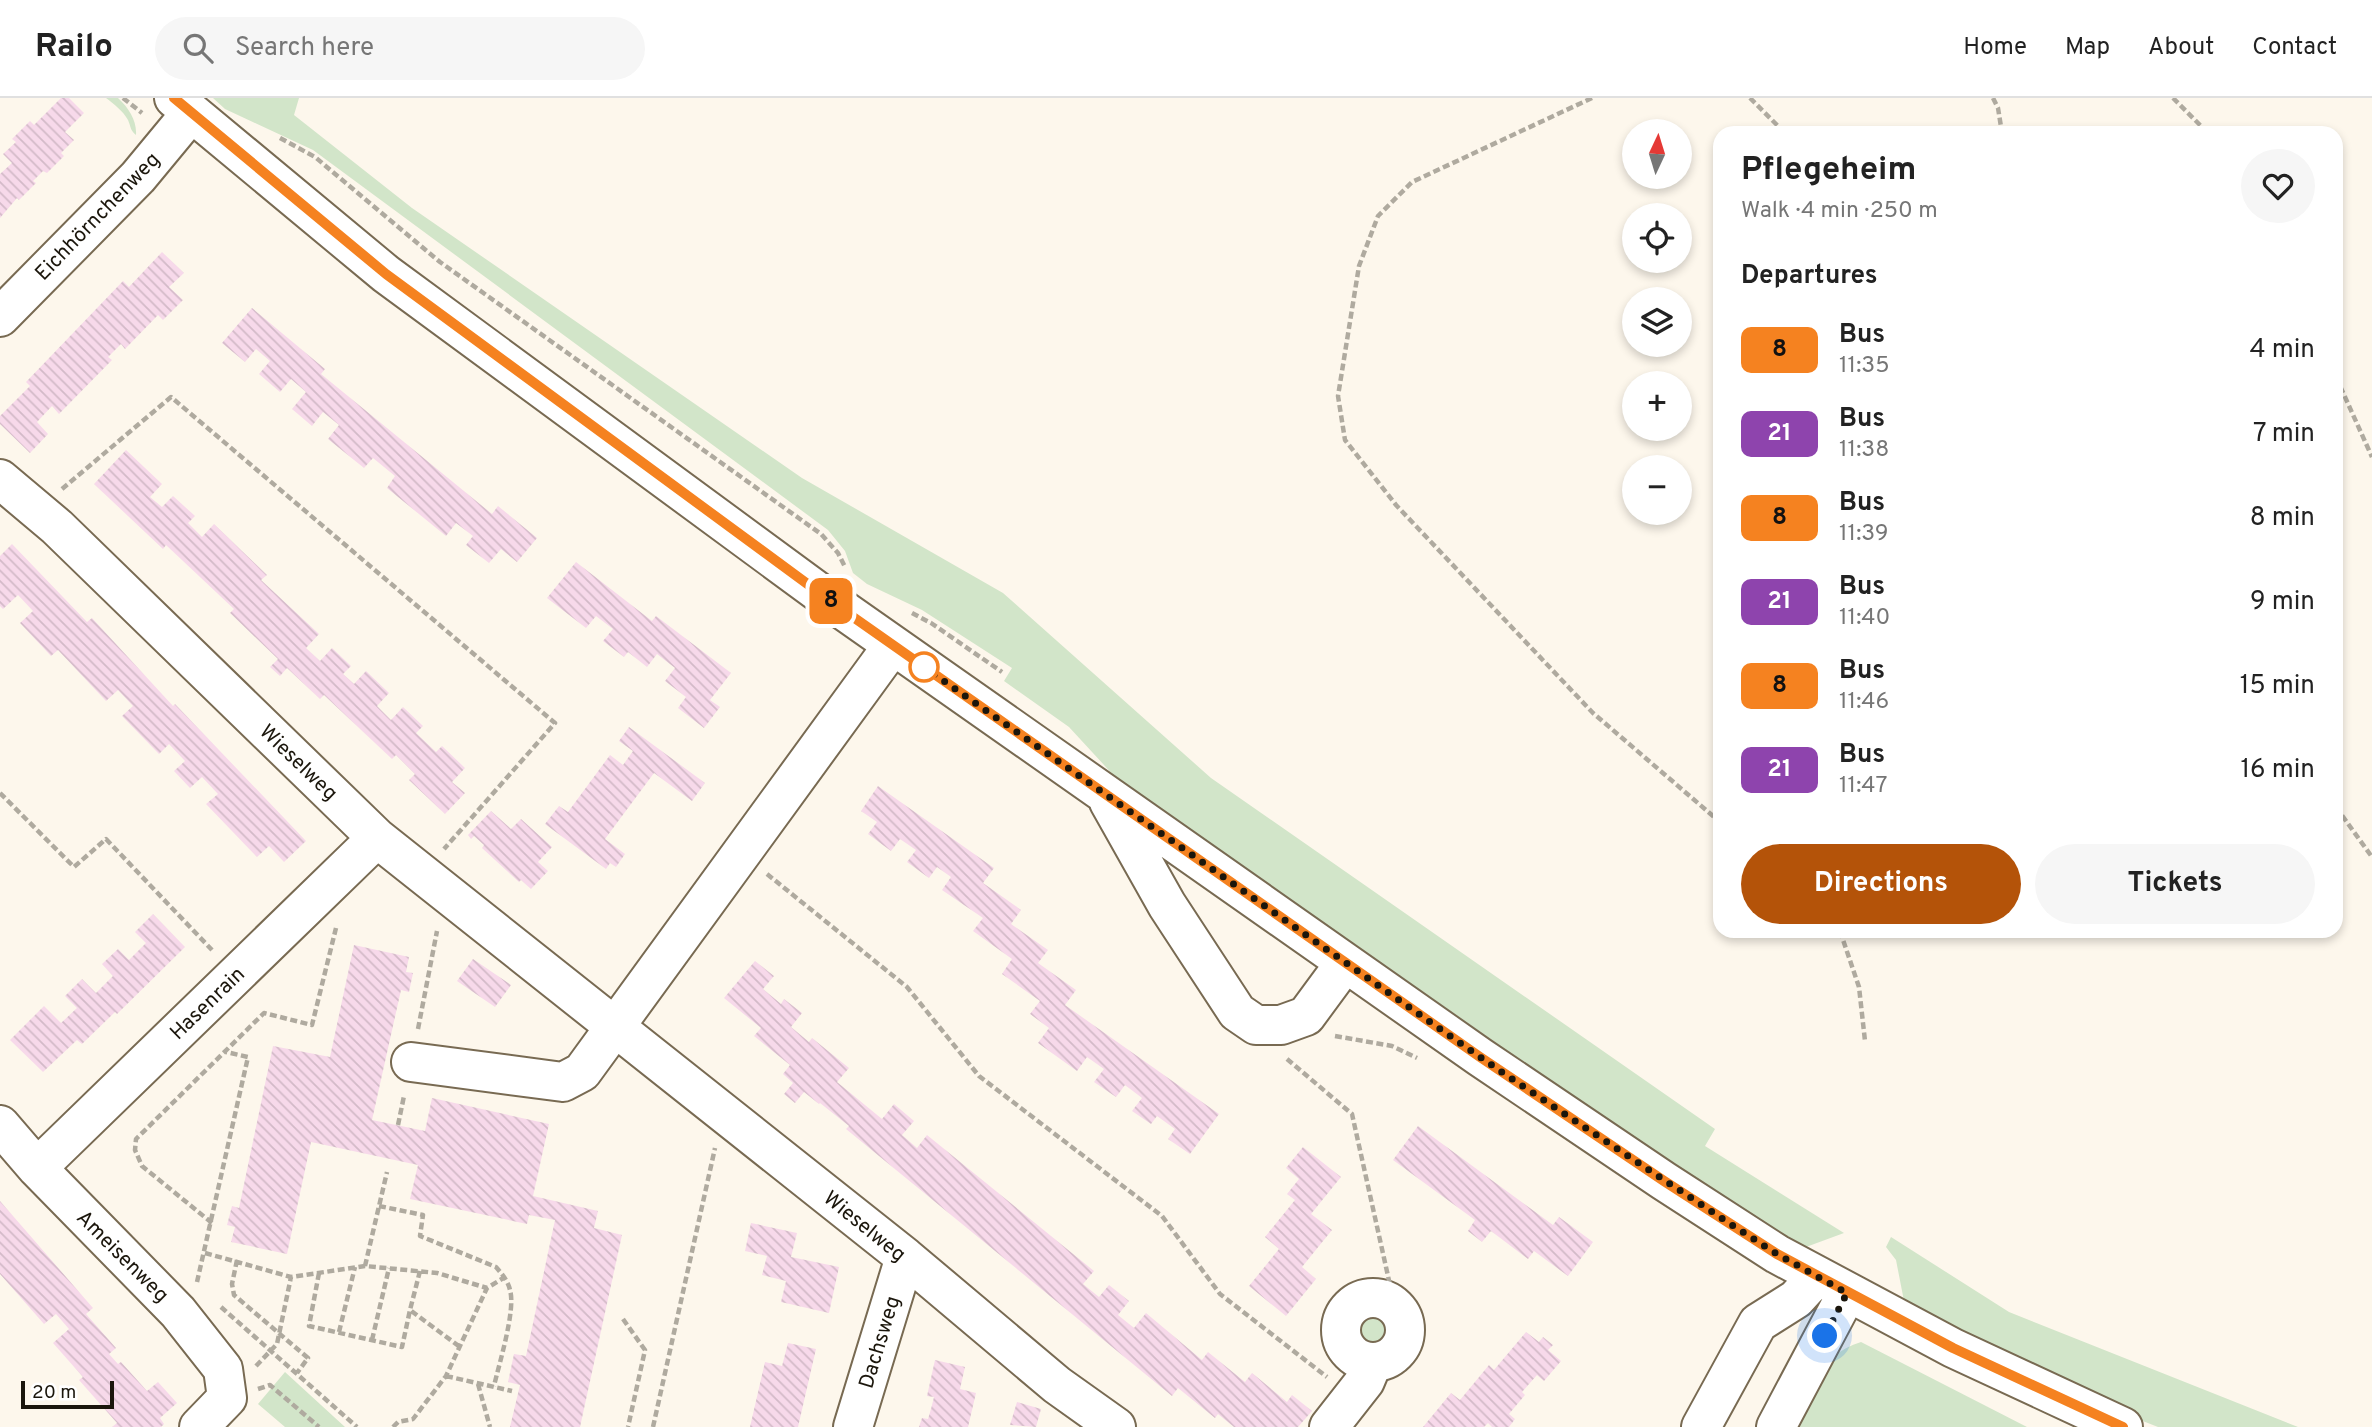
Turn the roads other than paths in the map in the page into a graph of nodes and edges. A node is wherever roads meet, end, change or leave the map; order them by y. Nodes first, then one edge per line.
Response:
1 (183, 105) edge
2 (0, 317) edge
3 (0, 479) edge
4 (893, 645) junction
5 (1103, 792) junction
6 (377, 838) junction
7 (1345, 963) junction
8 (614, 1026) junction
9 (411, 1062) road end
10 (0, 1125) edge
11 (37, 1168) junction
12 (905, 1257) junction
13 (1814, 1275) junction
14 (1847, 1293) junction
15 (1387, 1301) road end
16 (199, 1427) edge
17 (853, 1427) edge
18 (1115, 1427) edge
19 (1329, 1427) edge
20 (1701, 1427) edge
21 (1776, 1427) edge
22 (2123, 1427) edge

1 - 2 street, Eichhörnchenweg
1 - 4 street
3 - 6 street, Wieselweg
4 - 5 street
4 - 8 street
5 - 7 street
5 - 7 street
6 - 8 street, Wieselweg
6 - 11 street, Hasenrain
7 - 13 street
8 - 9 street
8 - 12 street, Wieselweg
10 - 11 street, Ameisenweg
11 - 16 street, Ameisenweg
12 - 17 street, Dachsweg
12 - 18 street, Wieselweg
13 - 14 street
13 - 20 street
14 - 21 street
14 - 22 street
15 - 19 street

